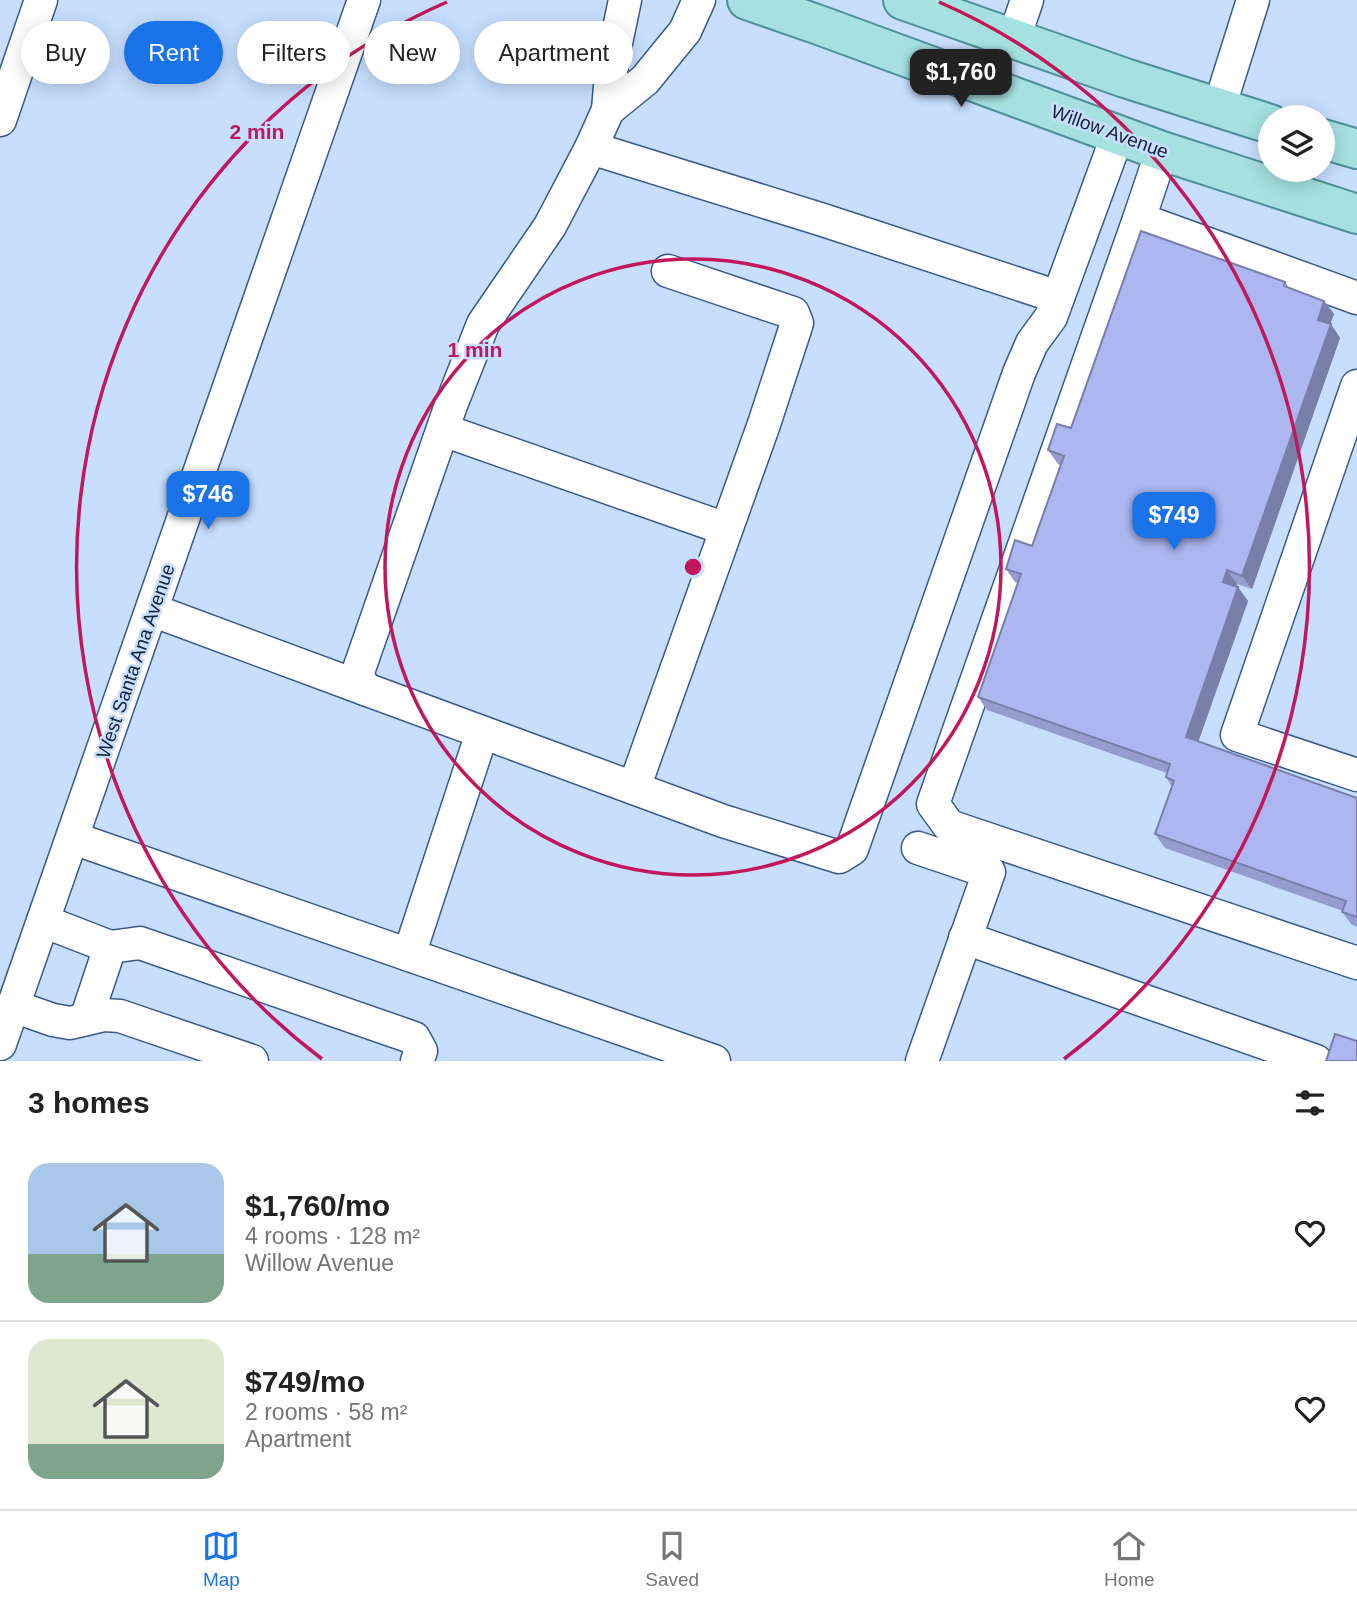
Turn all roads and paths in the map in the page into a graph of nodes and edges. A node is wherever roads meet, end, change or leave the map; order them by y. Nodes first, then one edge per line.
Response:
1 (41, 0) edge
2 (364, 0) edge
3 (625, 0) edge
4 (699, 0) edge
5 (747, 0) edge
6 (903, 0) edge
7 (1027, 0) edge
8 (1253, 0) edge
9 (819, 25) junction
10 (1014, 38) junction
11 (11, 53) edge
12 (1125, 78) junction
13 (1219, 108) junction
14 (608, 110) junction
15 (0, 120) edge
16 (1258, 120) edge
17 (1118, 134) junction
18 (1335, 143) edge
19 (591, 148) junction
20 (1357, 149) edge
21 (1162, 151) junction
22 (1357, 214) edge
23 (1139, 219) junction
24 (668, 271) dead end
25 (1058, 297) junction
26 (1357, 298) edge
27 (1357, 386) edge
28 (443, 430) junction
29 (726, 529) junction
30 (152, 610) junction
31 (365, 689) junction
32 (482, 733) junction
33 (1357, 775) edge
34 (634, 788) junction
35 (73, 838) junction
36 (918, 848) dead end
37 (43, 921) junction
38 (965, 938) junction
39 (110, 947) junction
40 (409, 955) junction
41 (1357, 963) edge
42 (13, 1006) junction
43 (86, 1019) junction
44 (0, 1044) edge
45 (1247, 1050) edge
46 (252, 1061) edge
47 (417, 1061) edge
48 (714, 1061) edge
49 (922, 1061) edge
50 (1316, 1061) edge

1 - 11 street
2 - 30 street, West Santa Ana Avenue
3 - 14 street
4 - 14 street
5 - 9 main road, Willow Avenue
6 - 10 main road
7 - 10 street
8 - 13 street
9 - 10 main road
9 - 17 main road, Willow Avenue
10 - 12 main road
11 - 15 street
12 - 13 main road
12 - 21 main road
13 - 16 main road
14 - 19 street
17 - 21 main road, Willow Avenue
17 - 25 street
18 - 20 main road
19 - 25 street
19 - 28 street
21 - 22 main road, Willow Avenue
21 - 23 street
23 - 26 street
23 - 41 street
24 - 29 street
25 - 34 street
27 - 33 street
28 - 29 street
28 - 31 street
29 - 34 street
30 - 31 street
30 - 35 street, West Santa Ana Avenue
31 - 32 street
32 - 34 street
32 - 40 street
35 - 37 street, West Santa Ana Avenue
35 - 40 street
36 - 38 street
37 - 39 street
37 - 42 street, West Santa Ana Avenue
38 - 45 street
38 - 49 street
39 - 43 street
39 - 47 street
40 - 48 street
42 - 43 street
42 - 44 street, West Santa Ana Avenue
43 - 46 street
45 - 50 street

